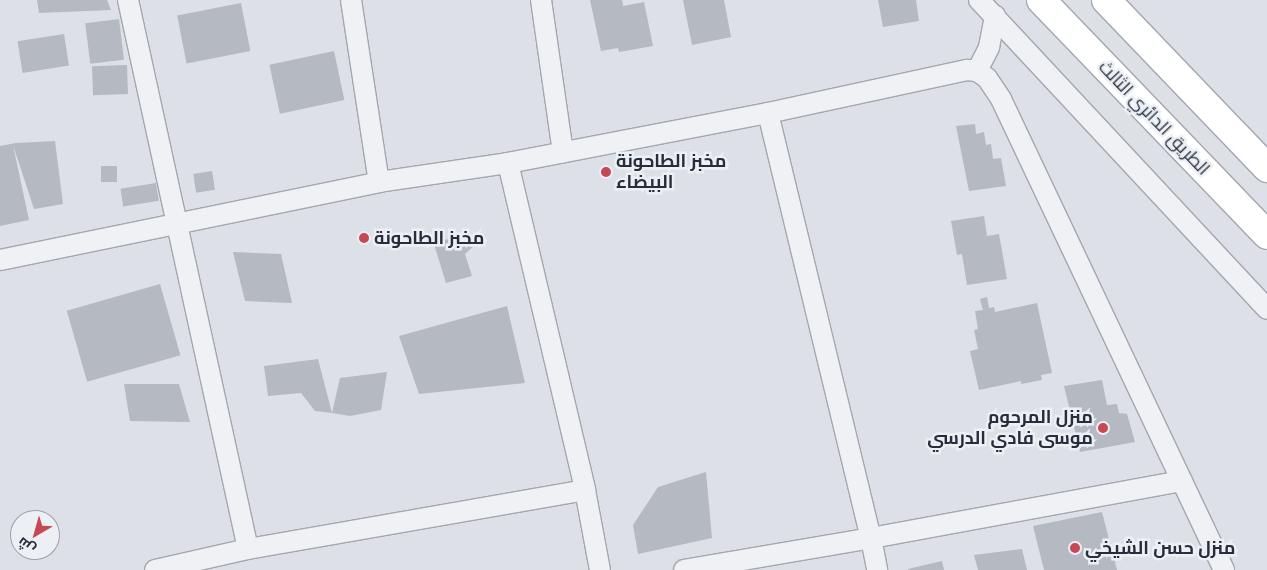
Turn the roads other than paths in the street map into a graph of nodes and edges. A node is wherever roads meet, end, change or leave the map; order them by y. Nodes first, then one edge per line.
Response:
1 (128, 0) edge
2 (351, 0) edge
3 (542, 0) edge
4 (979, 0) edge
5 (1041, 0) edge
6 (1106, 0) edge
7 (995, 16) junction
8 (978, 71) junction
9 (768, 113) junction
10 (563, 152) junction
11 (508, 163) junction
12 (1267, 168) edge
13 (379, 182) junction
14 (179, 225) junction
15 (1267, 235) edge
16 (0, 260) edge
17 (1267, 309) edge
18 (1182, 481) junction
19 (585, 490) junction
20 (871, 538) junction
21 (248, 549) junction
22 (155, 570) edge
23 (600, 570) edge
24 (684, 570) edge
25 (877, 570) edge
26 (1224, 570) edge

1 - 14 street
2 - 13 street
3 - 10 street
4 - 7 street
5 - 15 highway, الطريق الدائري الثالث
6 - 12 highway
7 - 8 street
7 - 17 street
8 - 9 street
8 - 18 street
9 - 10 street
9 - 20 street
10 - 11 street
11 - 13 street
11 - 19 street
13 - 14 street
14 - 16 street
14 - 21 street
18 - 20 street
18 - 26 street
19 - 21 street
19 - 23 street
20 - 24 street
20 - 25 street
21 - 22 street

